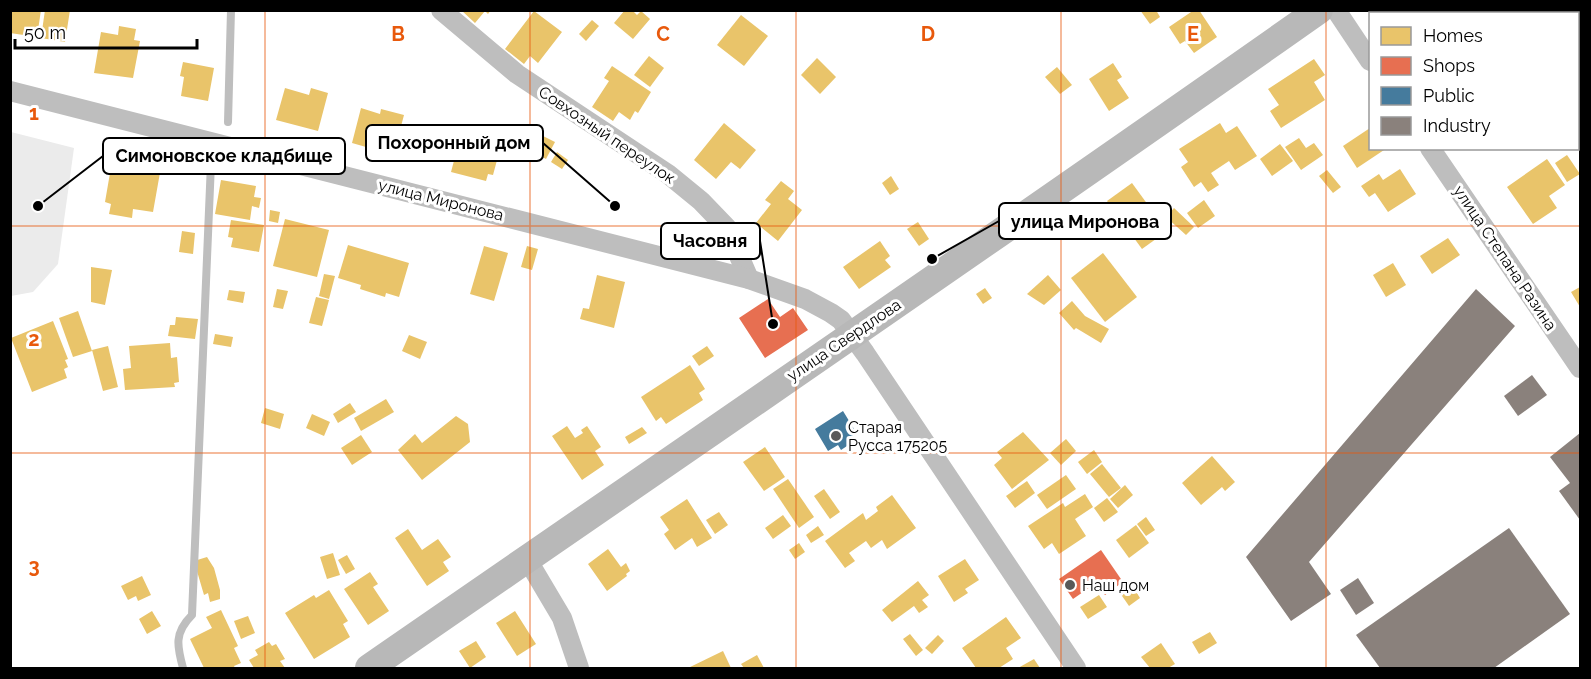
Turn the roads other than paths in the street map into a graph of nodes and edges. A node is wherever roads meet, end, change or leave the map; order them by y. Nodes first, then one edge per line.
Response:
1 (441, 10) edge
2 (1319, 10) edge
3 (1336, 10) edge
4 (1369, 58) edge
5 (10, 91) edge
6 (1431, 150) edge
7 (749, 279) junction
8 (851, 335) junction
9 (1581, 368) edge
10 (527, 559) junction
11 (369, 669) edge
12 (579, 669) edge
13 (1076, 669) edge

1 - 7 street, Совхозный переулок
2 - 8 street, улица Свердлова
3 - 4 street
5 - 7 street, улица Миронова
6 - 9 street, улица Степана Разина
7 - 8 street, улица Миронова
8 - 10 street, улица Свердлова
8 - 13 street, улица Миронова
10 - 11 street, улица Свердлова
10 - 12 street

